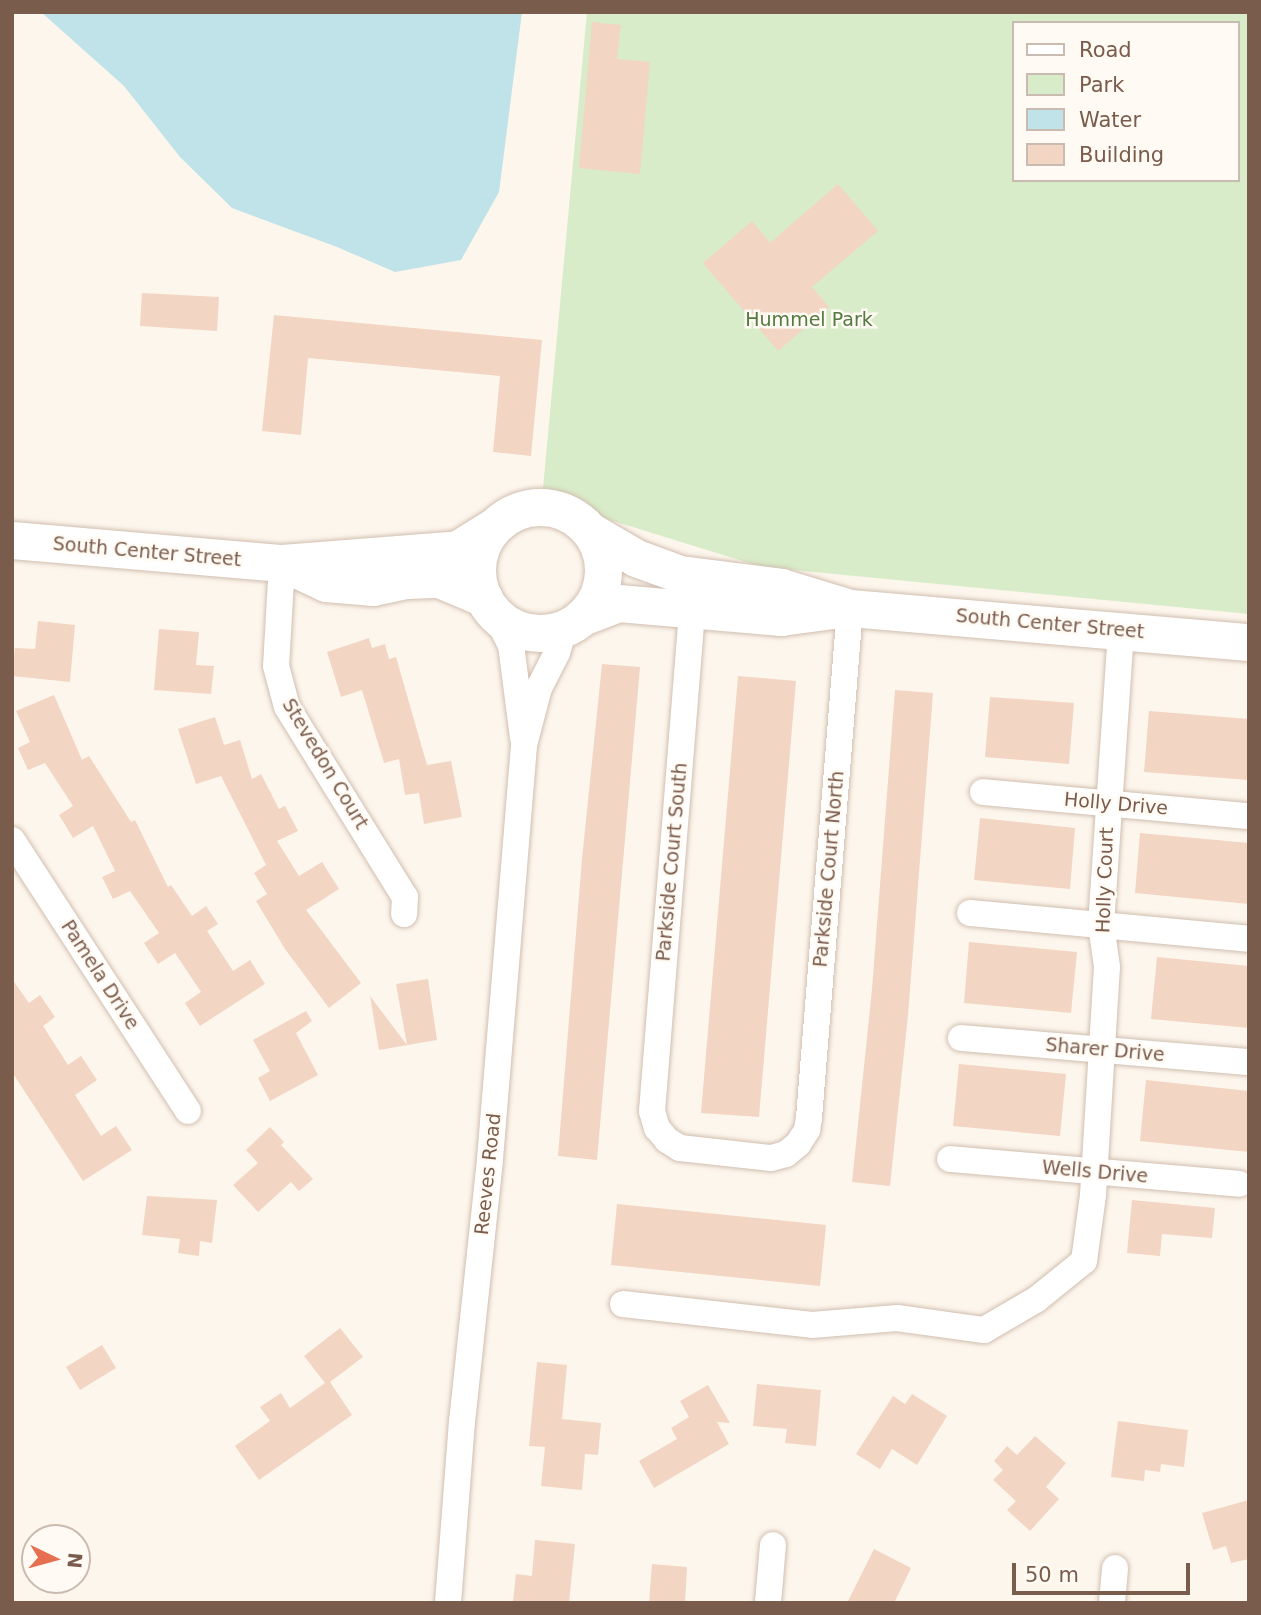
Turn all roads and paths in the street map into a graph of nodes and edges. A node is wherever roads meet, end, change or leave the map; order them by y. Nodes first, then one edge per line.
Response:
1 (492, 528) junction
2 (590, 531) junction
3 (12, 540) edge
4 (282, 563) junction
5 (490, 606) junction
6 (850, 608) junction
7 (692, 612) junction
8 (573, 623) junction
9 (1121, 630) junction
10 (1249, 642) edge
11 (524, 745) junction
12 (983, 792) dead end
13 (1109, 803) junction
14 (1249, 816) edge
15 (12, 840) edge
16 (970, 913) dead end
17 (404, 914) dead end
18 (1101, 925) junction
19 (1249, 939) edge
20 (961, 1038) dead end
21 (1101, 1050) junction
22 (1249, 1062) edge
23 (188, 1111) dead end
24 (652, 1111) joint
25 (950, 1159) dead end
26 (1094, 1172) junction
27 (1239, 1184) dead end
28 (623, 1304) dead end
29 (773, 1545) dead end
30 (1115, 1568) dead end
31 (448, 1603) edge
32 (768, 1603) edge
33 (1112, 1603) edge

1 - 2 main road
1 - 4 main road, South Center Street
1 - 5 main road
2 - 6 main road, South Center Street
2 - 8 main road
3 - 4 main road, South Center Street
4 - 5 main road, South Center Street
4 - 17 street, Stevedon Court
5 - 8 main road
5 - 11 street, Reeves Road
6 - 7 main road, South Center Street
6 - 9 main road, South Center Street
6 - 24 street, Parkside Court North
7 - 8 main road, South Center Street
7 - 24 street, Parkside Court South
8 - 11 street, Reeves Road
9 - 10 main road, South Center Street
9 - 13 street, Holly Court
11 - 31 street, Reeves Road
12 - 13 street, Holly Drive
13 - 14 street, Holly Drive
13 - 18 street, Holly Court
15 - 23 street, Pamela Drive
16 - 18 street
18 - 19 street
18 - 21 street, Holly Court
20 - 21 street, Sharer Drive
21 - 22 street, Sharer Drive
21 - 26 street, Holly Court
25 - 26 street, Wells Drive
26 - 27 street, Wells Drive
26 - 28 street, Holly Court
29 - 32 street
30 - 33 street

